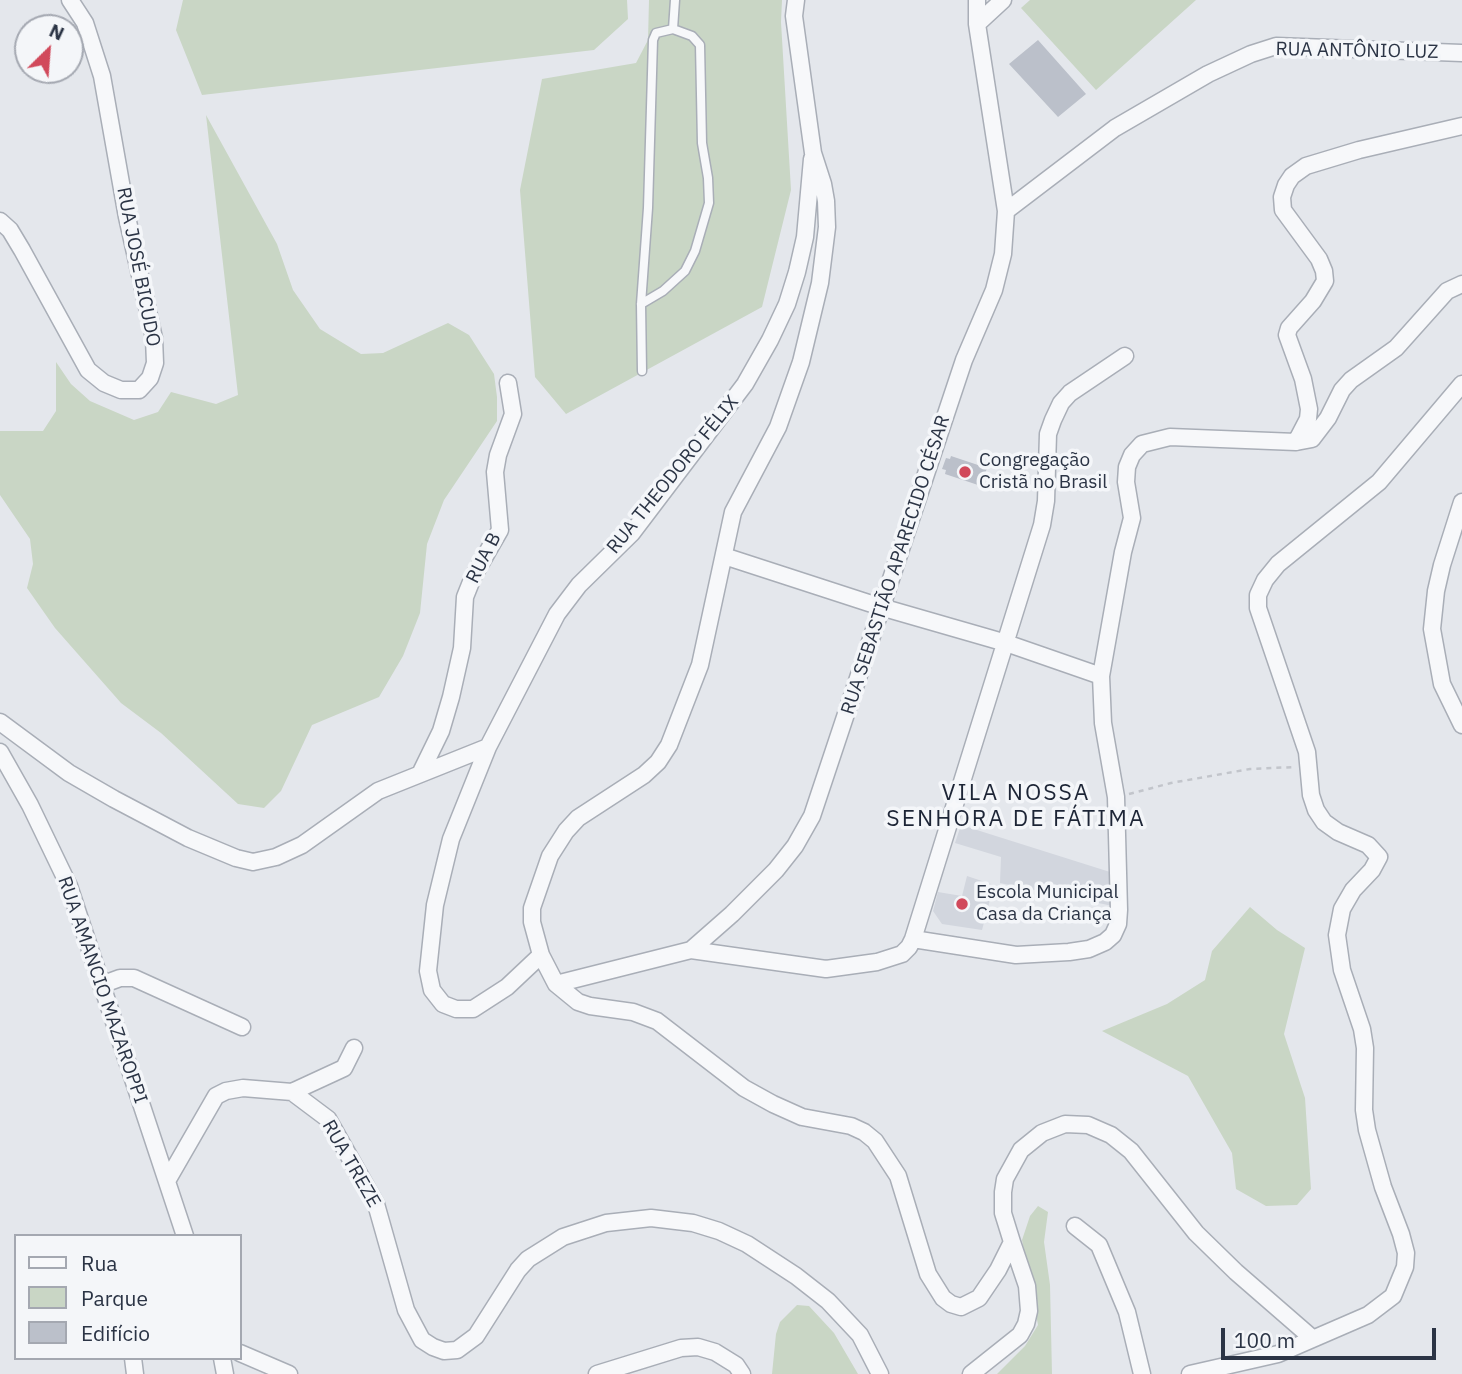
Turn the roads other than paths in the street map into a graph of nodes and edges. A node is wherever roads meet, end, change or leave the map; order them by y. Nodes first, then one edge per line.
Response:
1 (70, 0) edge
2 (675, 0) edge
3 (796, 0) edge
4 (977, 0) edge
5 (1003, 0) edge
6 (978, 24) junction
7 (673, 29) junction
8 (1462, 53) edge
9 (1462, 125) edge
10 (813, 153) junction
11 (1006, 211) junction
12 (0, 220) edge
13 (1462, 284) edge
14 (641, 304) junction
15 (1125, 356) dead end
16 (642, 371) dead end
17 (508, 383) dead end
18 (1462, 384) edge
19 (1296, 442) junction
20 (1462, 502) edge
21 (725, 548) junction
22 (881, 607) junction
23 (1006, 643) junction
24 (1101, 676) junction
25 (0, 722) edge
26 (1462, 725) edge
27 (488, 747) junction
28 (0, 752) edge
29 (421, 772) junction
30 (913, 939) junction
31 (691, 950) junction
32 (541, 955) junction
33 (556, 984) junction
34 (102, 985) junction
35 (242, 1027) dead end
36 (354, 1048) dead end
37 (292, 1092) junction
38 (167, 1181) junction
39 (1075, 1226) dead end
40 (184, 1234) edge
41 (1012, 1242) junction
42 (1312, 1338) junction
43 (242, 1354) edge
44 (289, 1374) edge
45 (597, 1374) edge
46 (742, 1374) edge
47 (880, 1374) edge
48 (971, 1374) edge
49 (1142, 1374) edge
50 (1190, 1374) edge

1 - 12 street, RUA JOSÉ BICUDO
2 - 7 lane
3 - 10 street
4 - 6 street, RUA SEBASTIÃO APARECIDO CÉSAR
5 - 6 street
6 - 11 street, RUA SEBASTIÃO APARECIDO CÉSAR
7 - 14 lane
7 - 14 lane
8 - 11 street, RUA ANTÔNIO LUZ
9 - 19 street
10 - 21 street
10 - 27 street, RUA THEODORO FÉLIX
11 - 22 street, RUA SEBASTIÃO APARECIDO CÉSAR
13 - 19 street
14 - 16 lane
15 - 23 street
17 - 29 street, RUA B
18 - 42 street
19 - 24 street
20 - 26 street
21 - 22 street
21 - 32 street
22 - 23 street
22 - 31 street, RUA SEBASTIÃO APARECIDO CÉSAR
23 - 24 street
23 - 30 street
24 - 30 street
25 - 29 street
27 - 29 street
27 - 32 street, RUA THEODORO FÉLIX
28 - 34 street, RUA AMANCIO MAZAROPPI
30 - 31 street
31 - 33 street, RUA SEBASTIÃO APARECIDO CÉSAR
32 - 33 street
33 - 41 street
34 - 35 street
34 - 38 street, RUA AMANCIO MAZAROPPI
36 - 37 street
37 - 38 street
37 - 47 street, RUA TREZE
38 - 40 street, RUA AMANCIO MAZAROPPI
39 - 49 street
41 - 42 street
41 - 48 street
42 - 50 street
43 - 44 street
45 - 46 street

